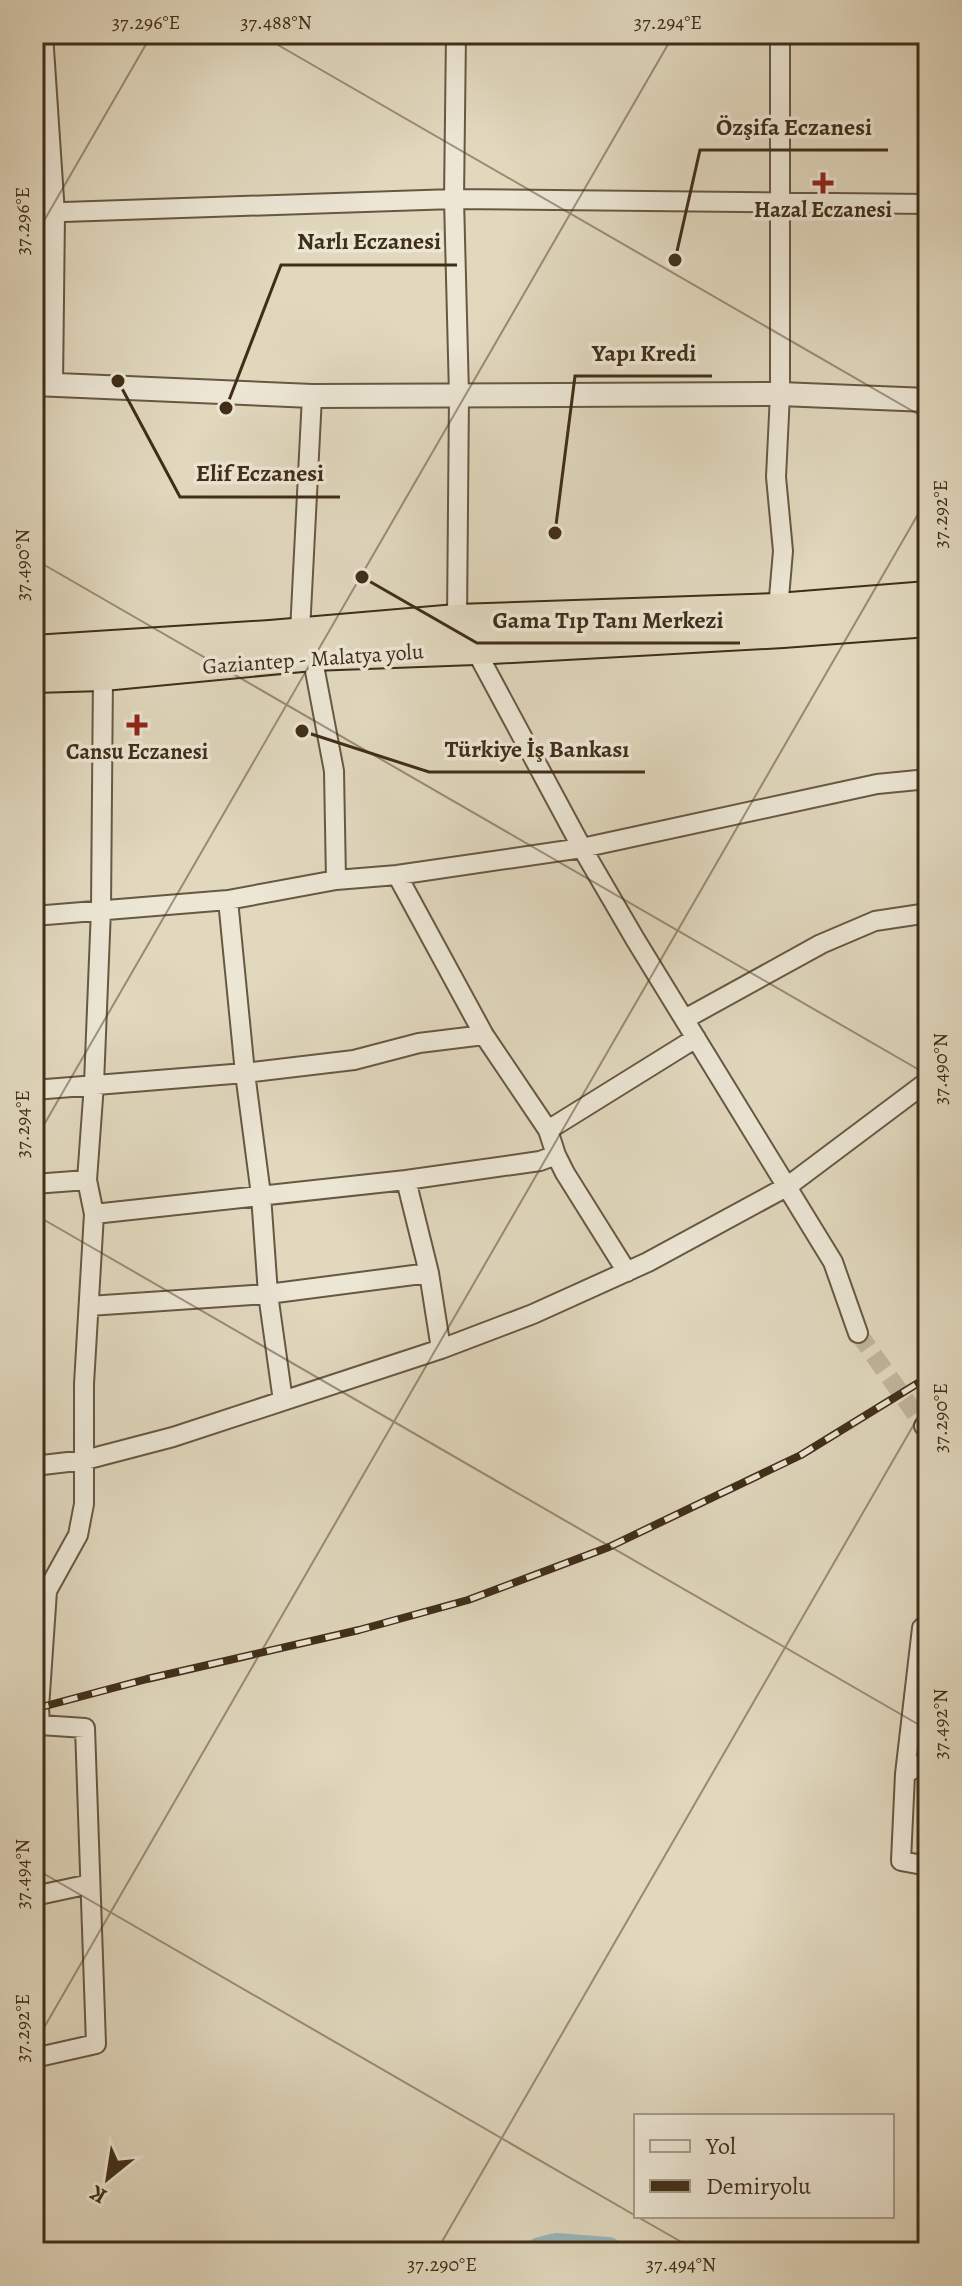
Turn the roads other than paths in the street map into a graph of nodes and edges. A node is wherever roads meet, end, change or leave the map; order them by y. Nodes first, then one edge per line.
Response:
1 (41, 34) edge
2 (456, 34) edge
3 (780, 34) edge
4 (454, 199) junction
5 (782, 202) junction
6 (928, 204) edge
7 (43, 214) edge
8 (43, 384) edge
9 (780, 394) junction
10 (459, 395) junction
11 (312, 396) junction
12 (928, 400) edge
13 (928, 597) edge
14 (778, 609) junction
15 (457, 620) junction
16 (928, 621) edge
17 (306, 643) junction
18 (475, 649) junction
19 (34, 651) edge
20 (103, 675) junction
21 (34, 677) edge
22 (928, 779) edge
23 (582, 848) junction
24 (397, 875) junction
25 (336, 880) junction
26 (228, 900) junction
27 (101, 909) junction
28 (928, 913) edge
29 (34, 916) edge
30 (685, 1019) junction
31 (484, 1035) junction
32 (696, 1038) junction
33 (245, 1073) junction
34 (928, 1081) edge
35 (94, 1084) junction
36 (34, 1090) edge
37 (548, 1130) junction
38 (556, 1155) junction
39 (87, 1180) junction
40 (406, 1180) junction
41 (34, 1184) edge
42 (788, 1186) junction
43 (261, 1195) junction
44 (94, 1214) junction
45 (627, 1272) junction
46 (429, 1273) junction
47 (268, 1294) junction
48 (89, 1306) junction
49 (858, 1333) tunnel mouth
50 (441, 1349) junction
51 (283, 1401) junction
52 (85, 1460) junction
53 (34, 1466) edge
54 (40, 1590) edge
55 (928, 1623) edge
56 (37, 1726) edge
57 (928, 1760) edge
58 (905, 1774) junction
59 (928, 1866) edge
60 (90, 1884) junction
61 (34, 1896) edge
62 (34, 2058) edge

1 - 7 street
2 - 4 street
3 - 5 street
4 - 5 street
4 - 7 street
4 - 10 street
5 - 6 street
5 - 9 street
7 - 8 street
8 - 11 street
9 - 10 street
9 - 12 street
9 - 14 street
10 - 11 street
10 - 15 street
11 - 17 street
13 - 14 highway, Gaziantep - Malatya yolu
14 - 15 highway, Gaziantep - Malatya yolu
15 - 17 highway, Gaziantep - Malatya yolu
16 - 18 highway, Gaziantep - Malatya yolu
17 - 18 highway, Gaziantep - Malatya yolu
17 - 19 highway, Gaziantep - Malatya yolu
17 - 20 highway, Gaziantep - Malatya yolu
17 - 25 street
18 - 23 street
20 - 21 highway, Gaziantep - Malatya yolu
20 - 27 street
22 - 23 street
23 - 24 street
23 - 30 street
24 - 25 street
24 - 31 street
25 - 26 street
26 - 27 street
26 - 33 street
27 - 29 street
27 - 35 street
28 - 30 street
30 - 32 street
31 - 33 street
31 - 37 street
32 - 37 street
32 - 42 street
33 - 35 street
33 - 43 street
34 - 42 street
35 - 36 street
35 - 39 street
37 - 38 street
38 - 40 street
38 - 45 street
39 - 41 street
39 - 44 street
40 - 43 street
40 - 46 street
42 - 45 street
42 - 49 street
43 - 44 street
43 - 47 street
44 - 48 street
45 - 50 street
46 - 47 street
46 - 50 street
47 - 48 street
47 - 51 street
48 - 52 street
50 - 51 street
51 - 52 street
52 - 53 street
52 - 54 street
54 - 56 street
55 - 58 street
56 - 60 street
57 - 58 street
58 - 59 street
60 - 61 street
60 - 62 street

